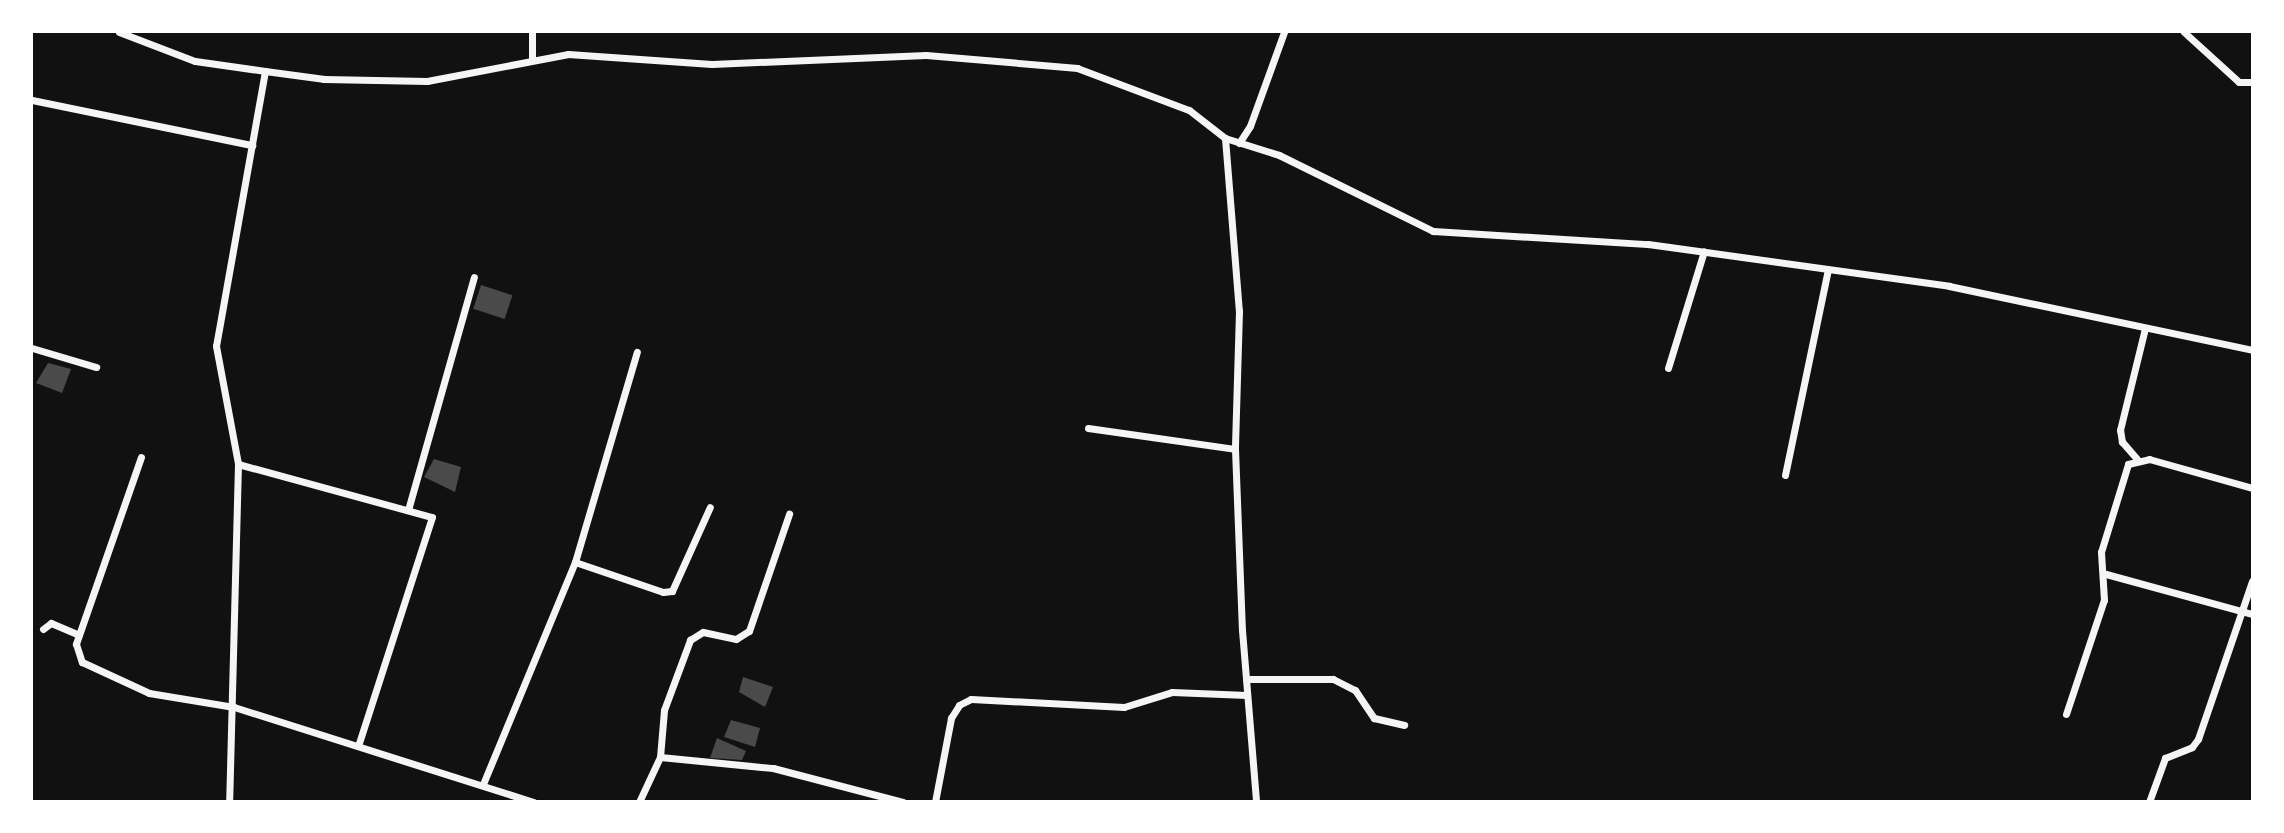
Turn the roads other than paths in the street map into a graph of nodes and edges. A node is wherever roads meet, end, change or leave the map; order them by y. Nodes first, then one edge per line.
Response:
1 (119, 32) edge
2 (532, 32) edge
3 (1284, 32) edge
4 (2184, 32) edge
5 (532, 58) junction
6 (265, 71) junction
7 (2252, 82) edge
8 (32, 100) edge
9 (1225, 138) junction
10 (1239, 144) junction
11 (252, 145) junction
12 (1704, 251) junction
13 (1828, 270) junction
14 (474, 277) dead end
15 (2145, 328) junction
16 (32, 348) edge
17 (2252, 350) edge
18 (637, 352) dead end
19 (96, 368) dead end
20 (1668, 368) dead end
21 (1088, 428) dead end
22 (1235, 449) junction
23 (141, 457) dead end
24 (2137, 459) junction
25 (238, 464) junction
26 (1785, 475) dead end
27 (2252, 488) edge
28 (710, 507) dead end
29 (408, 510) junction
30 (789, 514) dead end
31 (575, 562) junction
32 (2106, 574) junction
33 (2252, 581) edge
34 (2248, 613) edge
35 (43, 629) dead end
36 (79, 635) junction
37 (1246, 679) junction
38 (1247, 695) junction
39 (234, 707) junction
40 (2066, 714) dead end
41 (1404, 725) dead end
42 (359, 743) junction
43 (660, 757) junction
44 (483, 784) junction
45 (229, 802) edge
46 (534, 802) edge
47 (639, 802) edge
48 (903, 802) edge
49 (935, 802) edge
50 (1256, 802) edge
51 (2149, 802) edge

1 - 6 street
2 - 5 street
3 - 10 street
4 - 7 street
5 - 6 street
5 - 9 street
6 - 11 street
8 - 11 street
9 - 10 street
9 - 22 street
10 - 12 street
11 - 25 street
12 - 13 street
12 - 20 street
13 - 15 street
13 - 26 street
14 - 29 street
15 - 17 street
15 - 24 street
16 - 19 street
18 - 31 street
21 - 22 street
22 - 37 street
23 - 36 street
24 - 27 street
24 - 32 street
25 - 29 street
25 - 39 street
28 - 31 street
29 - 42 street
30 - 43 street
31 - 44 street
32 - 34 street
32 - 40 street
33 - 34 street
34 - 51 street
35 - 36 street
36 - 39 street
37 - 38 street
37 - 41 street
38 - 49 street
38 - 50 street
39 - 42 street
39 - 45 street
42 - 44 street
43 - 47 street
43 - 48 street
44 - 46 street

